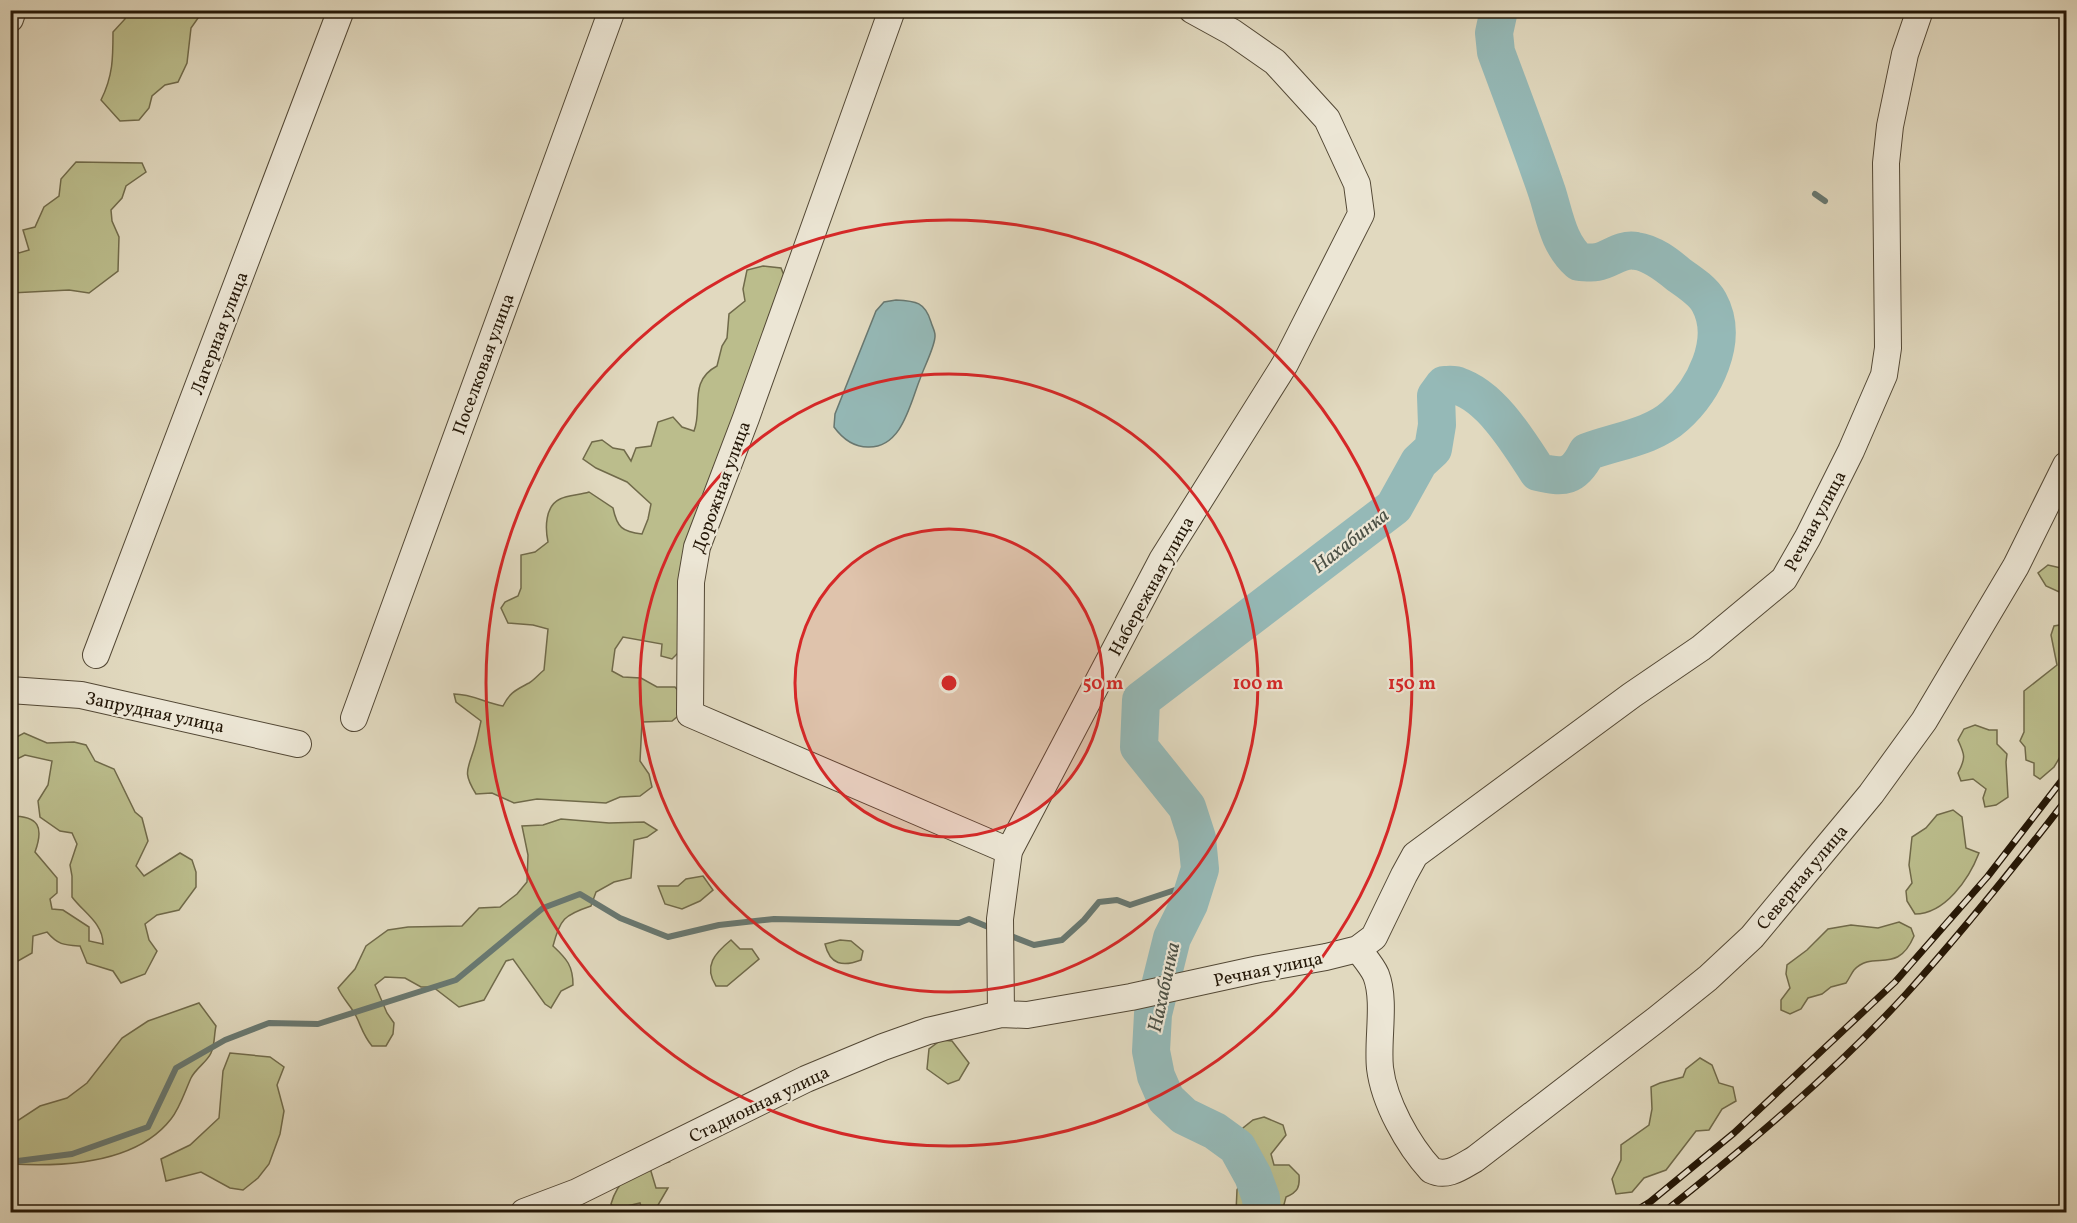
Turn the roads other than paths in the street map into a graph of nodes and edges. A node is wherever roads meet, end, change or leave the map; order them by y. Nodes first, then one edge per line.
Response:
1 (13, 10) edge
2 (341, 10) edge
3 (612, 10) edge
4 (892, 10) edge
5 (1192, 10) edge
6 (1920, 10) edge
7 (10, 19) edge
8 (2067, 465) edge
9 (96, 655) dead end
10 (10, 690) edge
11 (354, 718) dead end
12 (298, 744) dead end
13 (1008, 851) junction
14 (1358, 949) junction
15 (1131, 998) joint
16 (1001, 1014) junction
17 (524, 1212) edge

1 - 7 street
2 - 9 street, Лагерная улица
3 - 11 street, Поселковая улица
4 - 13 street, Дорожная улица
5 - 13 street, Набережная улица
6 - 14 street, Речная улица
8 - 14 street, Северная улица
10 - 12 street, Запрудная улица
13 - 16 street, Набережная улица
14 - 15 street, Речная улица
15 - 16 street, Стадионная улица
16 - 17 street, Стадионная улица

